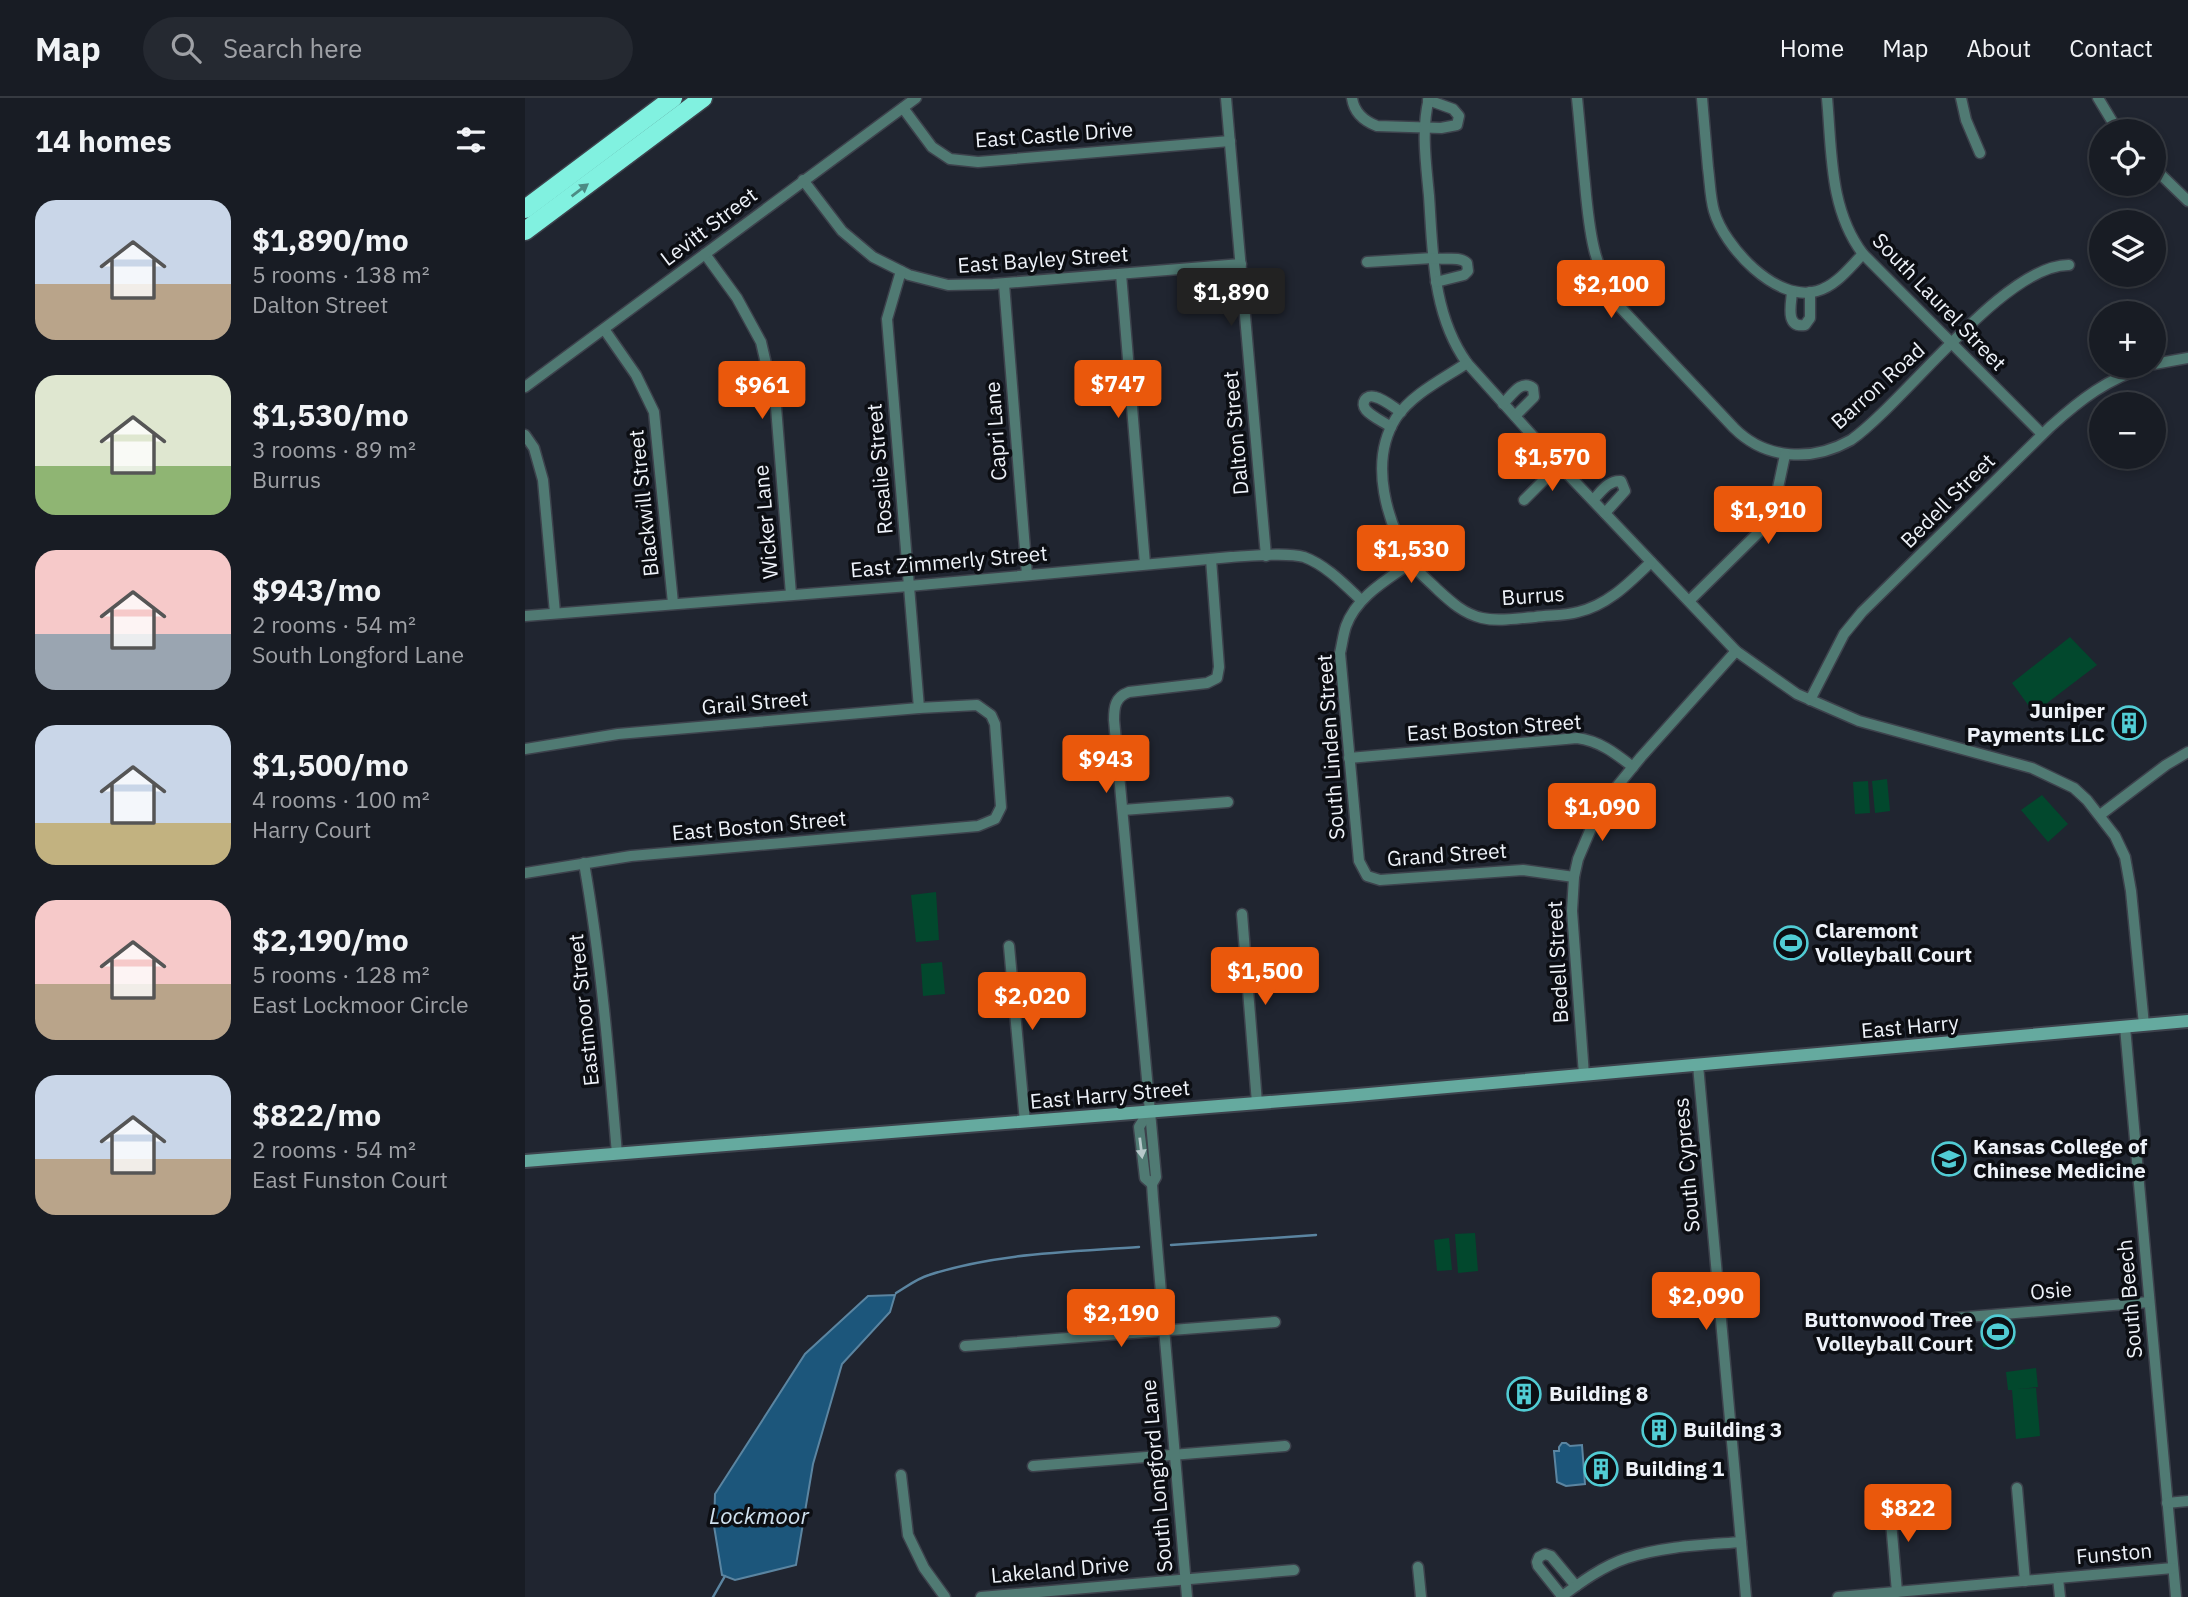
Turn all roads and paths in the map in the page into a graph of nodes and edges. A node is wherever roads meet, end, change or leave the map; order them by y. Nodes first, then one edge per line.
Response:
1 (673, 98) edge
2 (703, 98) edge
3 (916, 98) edge
4 (1226, 98) edge
5 (1352, 98) edge
6 (1577, 98) edge
7 (1702, 98) edge
8 (1827, 98) edge
9 (1961, 98) edge
10 (2098, 98) edge
11 (1428, 99) edge
12 (903, 108) junction
13 (2111, 119) edge
14 (1424, 128) junction
15 (1230, 141) junction
16 (1980, 153) dead end
17 (2166, 179) edge
18 (803, 180) junction
19 (2187, 199) edge
20 (525, 209) edge
21 (525, 231) edge
22 (705, 254) junction
23 (1863, 254) junction
24 (1433, 258) junction
25 (1367, 262) dead end
26 (1241, 264) junction
27 (2069, 265) dead end
28 (901, 271) junction
29 (1121, 274) junction
30 (1436, 282) junction
31 (1004, 284) junction
32 (1791, 292) junction
33 (1810, 292) junction
34 (604, 329) junction
35 (1951, 344) junction
36 (2188, 358) edge
37 (2166, 362) edge
38 (1467, 363) junction
39 (2116, 378) edge
40 (525, 387) edge
41 (1503, 404) junction
42 (1401, 412) junction
43 (1515, 416) junction
44 (1391, 426) junction
45 (2042, 434) junction
46 (525, 435) edge
47 (1785, 455) junction
48 (1559, 465) junction
49 (1524, 500) dead end
50 (1593, 500) junction
51 (1605, 513) junction
52 (1266, 556) junction
53 (1211, 559) junction
54 (1412, 562) junction
55 (1651, 562) junction
56 (1145, 564) junction
57 (1027, 575) junction
58 (909, 586) junction
59 (791, 594) junction
60 (1361, 600) junction
61 (1689, 601) junction
62 (673, 603) junction
63 (555, 613) junction
64 (525, 616) edge
65 (1736, 651) junction
66 (1810, 700) junction
67 (919, 708) junction
68 (525, 749) edge
69 (2188, 752) edge
70 (1349, 758) junction
71 (1633, 767) junction
72 (1228, 802) dead end
73 (1123, 810) junction
74 (2100, 815) junction
75 (995, 819) joint
76 (585, 863) junction
77 (525, 873) edge
78 (1365, 873) joint
79 (1574, 877) junction
80 (1242, 914) dead end
81 (1009, 946) dead end
82 (2188, 1021) edge
83 (2144, 1026) junction
84 (2125, 1027) junction
85 (1697, 1065) junction
86 (1584, 1075) junction
87 (1257, 1102) junction
88 (1149, 1111) junction
89 (1025, 1122) junction
90 (617, 1154) junction
91 (525, 1161) edge
92 (2149, 1302) junction
93 (1955, 1318) dead end
94 (1275, 1322) dead end
95 (1164, 1331) junction
96 (965, 1346) dead end
97 (1285, 1446) dead end
98 (1175, 1455) junction
99 (1033, 1466) dead end
100 (901, 1475) dead end
101 (2017, 1488) dead end
102 (1889, 1498) dead end
103 (2188, 1502) edge
104 (2167, 1503) junction
105 (1741, 1542) junction
106 (1417, 1567) dead end
107 (2172, 1568) junction
108 (1294, 1570) dead end
109 (1185, 1578) junction
110 (2059, 1578) junction
111 (2025, 1581) junction
112 (1576, 1586) junction
113 (1897, 1592) junction
114 (946, 1597) edge
115 (981, 1597) edge
116 (1187, 1597) edge
117 (1421, 1597) edge
118 (1562, 1597) edge
119 (1746, 1597) edge
120 (1837, 1597) edge
121 (2060, 1597) edge
122 (2176, 1597) edge

1 - 20 highway
21 -> 2 highway
3 - 12 street, Levitt Street
4 - 15 street, Dalton Street
5 - 14 street
6 - 47 street
7 - 32 street
8 - 23 street, South Laurel Street
9 - 16 street
10 - 13 street
11 - 14 street
11 - 14 street
12 - 15 street, East Castle Drive
12 - 18 street, Levitt Street
14 - 24 street
15 - 26 street, Dalton Street
17 - 19 street
18 - 22 street, Levitt Street
18 - 28 street, East Bayley Street
22 - 34 street, Levitt Street
22 - 59 street, Wicker Lane
23 - 33 street
23 - 35 street, South Laurel Street
24 - 25 street
24 - 30 street
24 - 30 street
26 - 29 street, East Bayley Street
26 - 52 street, Dalton Street
27 - 35 street, Barron Road
28 - 31 street, East Bayley Street
28 - 58 street, Rosalie Street
29 - 31 street, East Bayley Street
29 - 56 street
30 - 38 street
31 - 57 street, Capri Lane
32 - 33 street
32 - 33 street
34 - 40 street, Levitt Street
34 - 62 street, Blackwill Street
35 - 45 street, South Laurel Street
35 - 47 street, Barron Road
36 - 37 street
38 - 41 street
38 - 42 street, Burrus
39 - 45 street, Bedell Street
41 - 43 street
41 - 43 street
42 - 44 street, Burrus
42 - 44 street
43 - 48 street
44 - 54 street, Burrus
45 - 66 street, Bedell Street
46 - 63 street
47 - 61 street
48 - 49 street
48 - 50 street
50 - 51 street
50 - 51 street
51 - 55 street
52 - 53 street, East Zimmerly Street
52 - 60 street, East Zimmerly Street
53 - 56 street, East Zimmerly Street
53 - 73 street, South Longford Lane
54 - 55 street, Burrus
54 - 60 street, South Linden Street
55 - 61 street
56 - 57 street, East Zimmerly Street
57 - 58 street, East Zimmerly Street
58 - 59 street, East Zimmerly Street
58 - 67 street, Rosalie Street
59 - 62 street, East Zimmerly Street
60 - 70 street, South Linden Street
61 - 65 street
62 - 63 street, East Zimmerly Street
63 - 64 street, East Zimmerly Street
65 - 66 street
65 - 71 street, Bedell Street
66 - 74 street
67 - 68 street, Grail Street
67 - 75 street, Grail Street
69 - 74 street
70 - 71 street, East Boston Street
70 - 78 street, South Linden Street
71 - 79 street, Bedell Street
72 - 73 street
73 - 88 street, South Longford Lane
74 - 83 street
75 - 76 street, East Boston Street
76 - 77 street, East Boston Street
76 - 90 street, Eastmoor Street
78 - 79 street, Grand Street
79 - 86 street, Bedell Street
80 - 87 street
81 - 89 street
82 - 83 main road
83 - 84 main road
84 - 85 main road, East Harry
84 - 92 street, South Beech
85 - 86 main road, East Harry Street
85 - 105 street, South Cypress
86 - 87 main road, East Harry Street
87 - 88 main road, East Harry Street
88 - 89 main road, East Harry Street
88 - 95 street, South Longford Lane
89 - 90 main road, East Harry Street
90 - 91 main road, East Harry Street
92 - 93 street, Osie
92 - 104 street, South Beech
94 - 95 street
95 - 96 street
95 - 98 street, South Longford Lane
97 - 98 street
98 - 99 street
98 - 109 street, South Longford Lane
100 - 114 street
101 - 111 street
102 - 113 street
103 - 104 street
104 - 107 street, South Beech
105 - 112 street
105 - 119 street, South Cypress
106 - 117 street
107 - 110 street, Funston
107 - 122 street, South Beech
108 - 109 street, Lakeland Drive
109 - 115 street, Lakeland Drive
109 - 116 street, South Longford Lane
110 - 111 street, Funston
110 - 121 street
111 - 113 street
112 - 118 street
112 - 118 street
113 - 120 street

